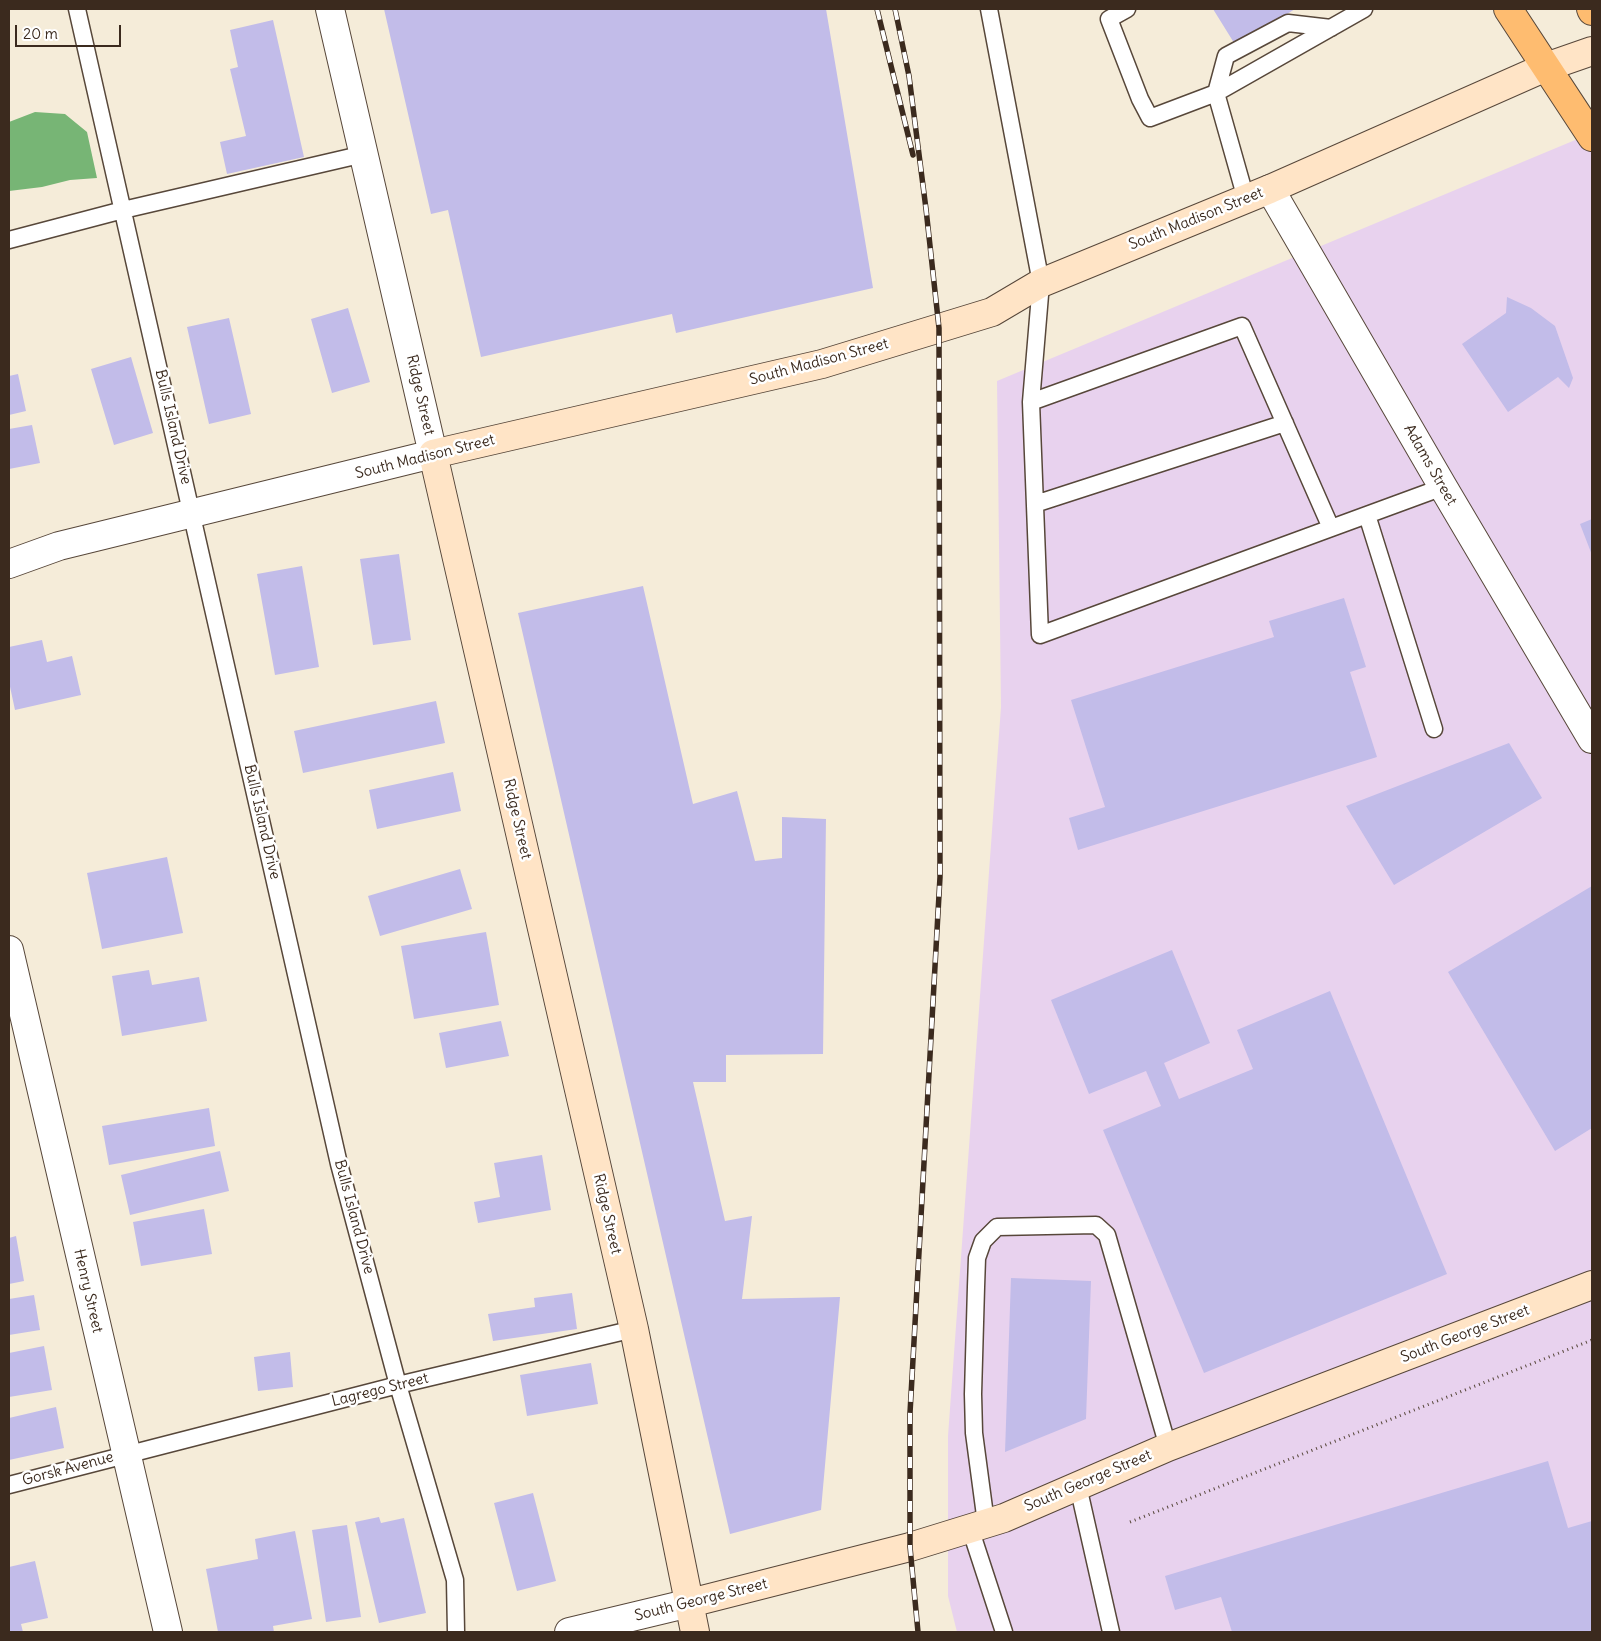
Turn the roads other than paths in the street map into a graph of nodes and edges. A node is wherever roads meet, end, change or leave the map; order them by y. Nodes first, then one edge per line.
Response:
1 (77, 9) edge
2 (330, 9) edge
3 (988, 9) edge
4 (1127, 9) edge
5 (1364, 9) edge
6 (1508, 9) edge
7 (1331, 28) junction
8 (1592, 51) edge
9 (1546, 66) junction
10 (1216, 93) junction
11 (1592, 137) edge
12 (364, 154) junction
13 (1258, 194) junction
14 (123, 210) junction
15 (9, 240) edge
16 (1041, 283) junction
17 (1031, 402) junction
18 (1285, 423) junction
19 (433, 454) junction
20 (1443, 487) junction
21 (1035, 504) junction
22 (193, 514) junction
23 (1366, 515) junction
24 (1331, 528) junction
25 (9, 564) edge
26 (1434, 729) dead end
27 (1592, 739) edge
28 (9, 950) edge
29 (1592, 1285) edge
30 (634, 1329) junction
31 (398, 1385) junction
32 (1168, 1447) junction
33 (126, 1454) junction
34 (9, 1485) edge
35 (1078, 1486) junction
36 (978, 1526) junction
37 (690, 1603) junction
38 (168, 1632) edge
39 (456, 1632) edge
40 (569, 1632) edge
41 (695, 1632) edge
42 (1004, 1632) edge
43 (1111, 1632) edge

1 - 14 lane, Bulls Island Drive
2 - 12 street, Ridge Street
3 - 16 lane
4 - 10 lane
5 - 7 lane
6 - 9 main road
7 - 10 lane
7 - 10 lane
8 - 9 street, South Madison Street
9 - 11 main road
9 - 13 street, South Madison Street
10 - 13 lane
12 - 14 lane
12 - 19 street, Ridge Street
13 - 16 street, South Madison Street
13 - 20 street, Adams Street
14 - 15 lane
14 - 22 lane, Bulls Island Drive
16 - 17 lane
16 - 19 street, South Madison Street
17 - 18 lane
17 - 21 lane
18 - 21 lane
18 - 24 lane
19 - 22 street, South Madison Street
19 - 30 street, Ridge Street
20 - 23 lane
20 - 27 street, Adams Street
21 - 24 lane
22 - 25 street, South Madison Street
22 - 31 lane, Bulls Island Drive
23 - 24 lane
23 - 26 lane
28 - 33 street, Henry Street
29 - 32 street, South George Street
30 - 31 lane, Lagrego Street
30 - 37 street, Ridge Street
31 - 33 lane, Lagrego Street
31 - 39 lane, Bulls Island Drive
32 - 35 street, South George Street
32 - 36 lane
33 - 34 lane, Gorsk Avenue
33 - 38 street, Henry Street
35 - 36 street, South George Street
35 - 43 lane
36 - 37 street, South George Street
36 - 42 lane
37 - 40 street, South George Street
37 - 41 street, Ridge Street

